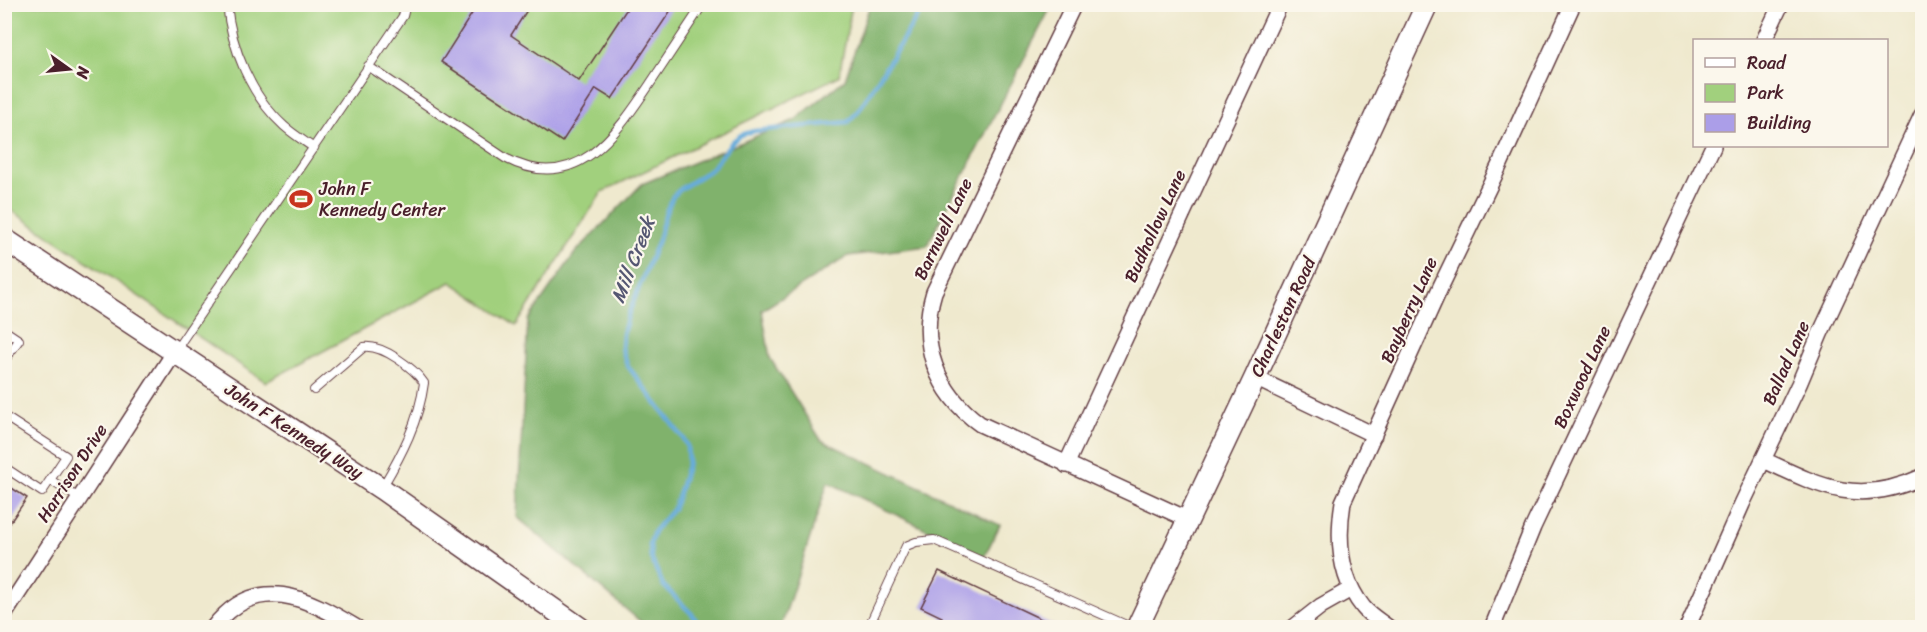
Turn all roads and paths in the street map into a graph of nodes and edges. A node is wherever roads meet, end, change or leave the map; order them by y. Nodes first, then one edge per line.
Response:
1 (226, 4) edge
2 (406, 4) edge
3 (703, 4) edge
4 (1074, 4) edge
5 (1280, 4) edge
6 (1427, 4) edge
7 (1573, 4) edge
8 (1781, 4) edge
9 (1764, 39) edge
10 (368, 66) junction
11 (1923, 115) edge
12 (1713, 147) edge
13 (314, 148) junction
14 (4, 239) edge
15 (4, 330) edge
16 (174, 353) junction
17 (4, 361) edge
18 (1255, 378) junction
19 (314, 390) dead end
20 (4, 416) edge
21 (1374, 435) junction
22 (1764, 460) junction
23 (1066, 465) junction
24 (4, 467) edge
25 (1923, 477) edge
26 (50, 480) junction
27 (382, 489) junction
28 (79, 498) junction
29 (1187, 519) junction
30 (1352, 589) junction
31 (4, 615) edge
32 (870, 624) edge
33 (213, 627) edge
34 (357, 627) edge
35 (580, 627) edge
36 (891, 627) edge
37 (1135, 627) edge
38 (1293, 627) edge
39 (1389, 627) edge
40 (1492, 627) edge
41 (1688, 627) edge

1 - 13 lane
2 - 10 lane
3 - 10 lane
4 - 23 street, Barnwell Lane
5 - 23 street, Budhollow Lane
6 - 18 street, Charleston Road
7 - 21 street, Bayberry Lane
8 - 9 street
10 - 13 lane
11 - 22 street, Ballad Lane
12 - 40 street, Boxwood Lane
13 - 16 lane
14 - 16 street, John F Kennedy Way
15 - 17 lane
16 - 27 street, John F Kennedy Way
16 - 28 street, Harrison Drive
18 - 21 street
18 - 29 street, Charleston Road
19 - 27 lane
20 - 26 lane
21 - 30 street, Bayberry Lane
22 - 25 street
22 - 41 street, Ballad Lane
23 - 29 street, Barnwell Lane
24 - 26 lane
26 - 28 lane
27 - 35 street, John F Kennedy Way
28 - 31 street, Harrison Drive
29 - 37 street, Charleston Road
30 - 38 street
30 - 39 street, Bayberry Lane
32 - 36 lane
32 - 37 lane
33 - 34 street

